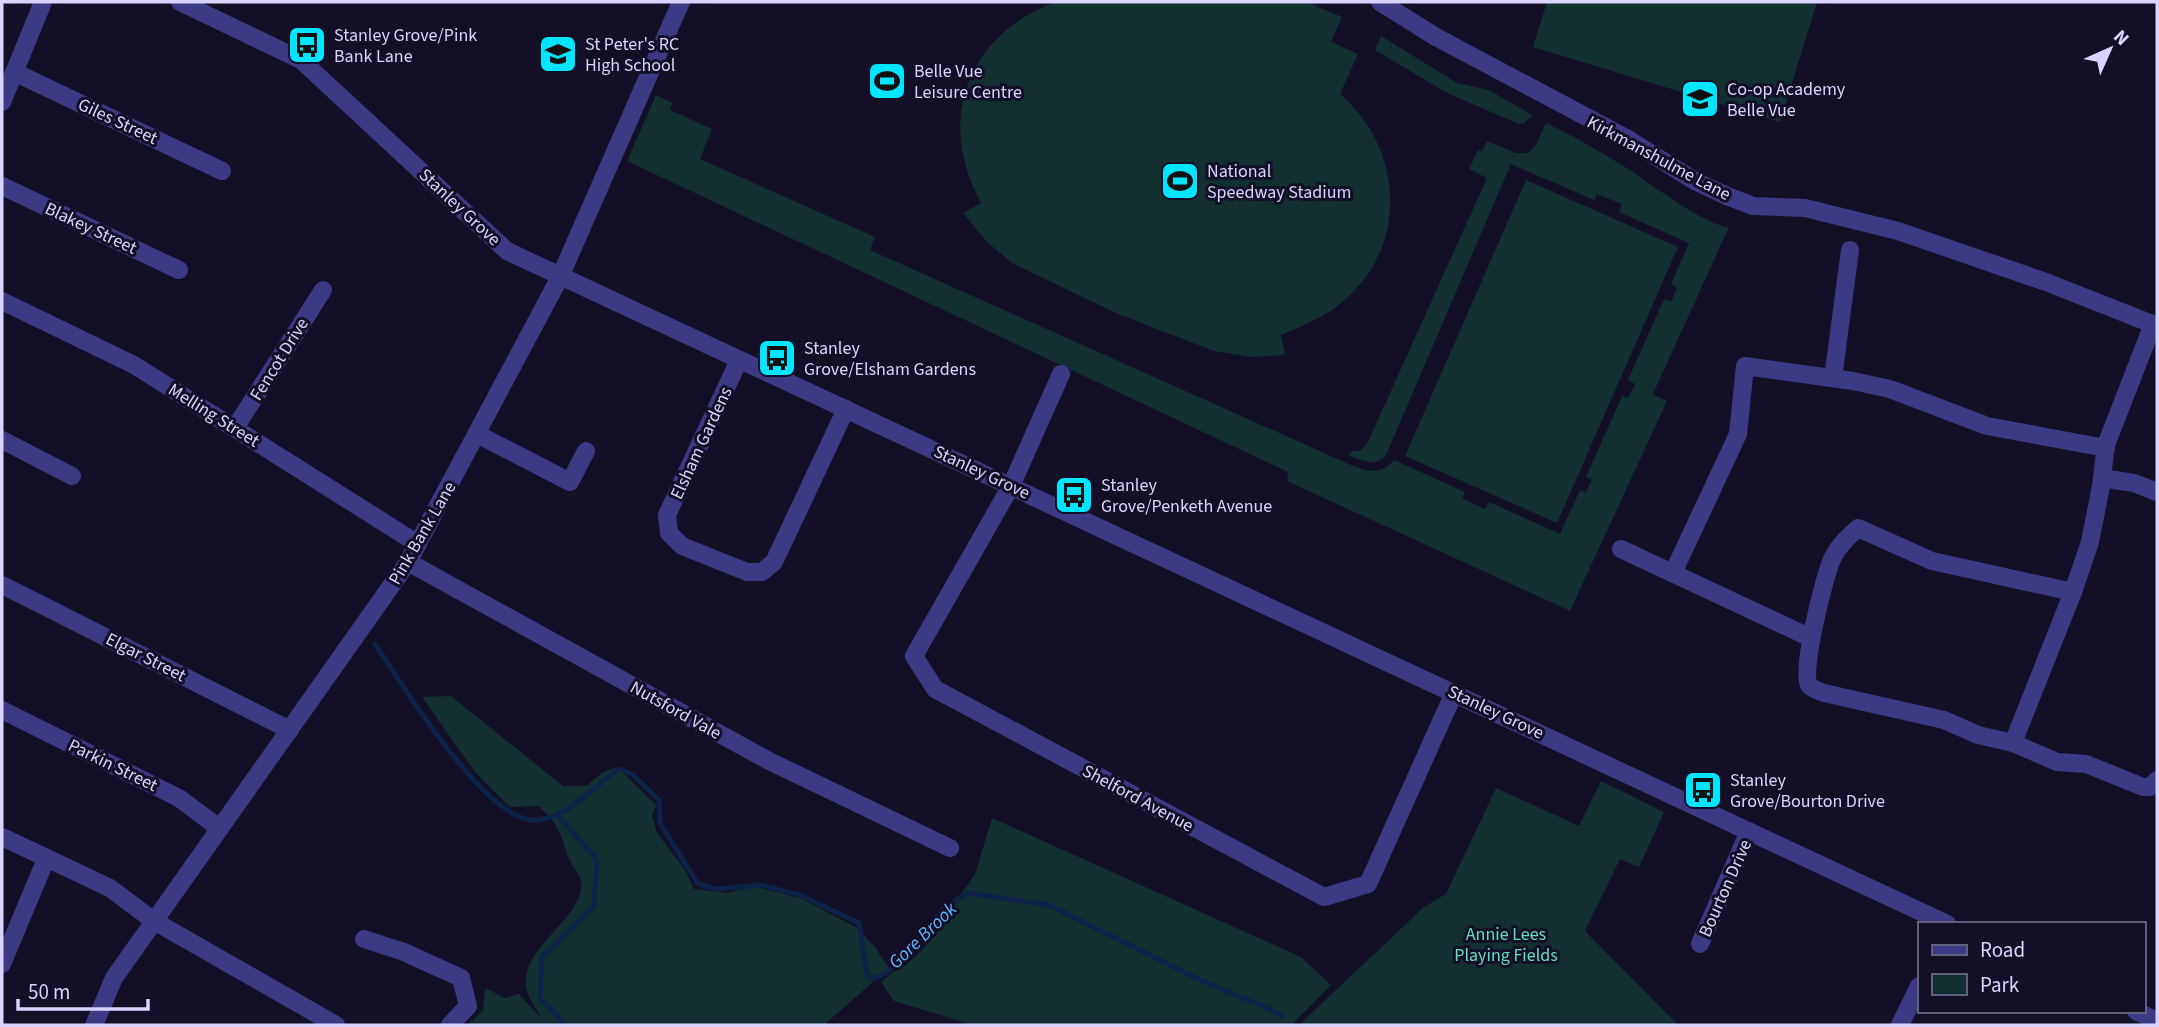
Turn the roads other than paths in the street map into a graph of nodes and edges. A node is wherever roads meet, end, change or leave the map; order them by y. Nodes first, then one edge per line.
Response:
1 (43, 2) edge
2 (180, 2) edge
3 (681, 2) edge
4 (1380, 2) edge
5 (14, 72) junction
6 (2, 102) edge
7 (222, 171) dead end
8 (2, 186) edge
9 (1850, 250) dead end
10 (179, 270) dead end
11 (560, 277) junction
12 (323, 289) dead end
13 (2, 301) edge
14 (2155, 325) edge
15 (738, 360) junction
16 (1061, 374) dead end
17 (1833, 378) junction
18 (846, 409) junction
19 (235, 428) junction
20 (477, 434) junction
21 (2, 440) edge
22 (2106, 448) junction
23 (586, 451) dead end
24 (72, 476) dead end
25 (2102, 478) junction
26 (1011, 486) junction
27 (2157, 492) edge
28 (418, 544) junction
29 (1621, 550) dead end
30 (408, 562) junction
31 (1673, 573) junction
32 (2, 585) edge
33 (2073, 592) junction
34 (1811, 638) junction
35 (1454, 693) junction
36 (2, 710) edge
37 (290, 730) junction
38 (2013, 743) junction
39 (2157, 780) edge
40 (219, 828) junction
41 (1749, 831) junction
42 (2, 837) edge
43 (950, 848) dead end
44 (46, 859) junction
45 (154, 921) junction
46 (1943, 922) edge
47 (364, 939) dead end
48 (1700, 944) dead end
49 (2, 964) edge
50 (1918, 988) edge
51 (2140, 1013) edge
52 (2157, 1021) edge
53 (94, 1025) edge
54 (337, 1025) edge
55 (450, 1025) edge
56 (1900, 1025) edge

1 - 5 street
2 - 11 street, Stanley Grove
3 - 11 street, Pink Bank Lane
4 - 14 street, Kirkmanshulme Lane
5 - 6 street
5 - 7 street, Giles Street
8 - 10 street, Blakey Street
9 - 17 street
11 - 15 street, Stanley Grove
11 - 20 street, Pink Bank Lane
12 - 19 street, Fencot Drive
13 - 19 street, Melling Street
14 - 22 street
15 - 18 street, Stanley Grove
15 - 18 street, Elsham Gardens
16 - 26 street
17 - 22 street
17 - 31 street
18 - 26 street, Stanley Grove
19 - 28 street, Melling Street
20 - 23 street
20 - 28 street, Pink Bank Lane
21 - 24 street
22 - 25 street
25 - 27 street
25 - 33 street
26 - 35 street, Stanley Grove
26 - 35 street, Shelford Avenue
28 - 30 street, Pink Bank Lane
29 - 31 street
30 - 37 street, Pink Bank Lane
30 - 43 street, Nutsford Vale
31 - 34 street
32 - 37 street, Elgar Street
33 - 34 street
33 - 38 street
34 - 38 street
35 - 41 street, Stanley Grove
36 - 40 street, Parkin Street
37 - 40 street, Pink Bank Lane
38 - 39 street
40 - 45 street, Pink Bank Lane
41 - 46 street, Stanley Grove
41 - 48 street, Bourton Drive
42 - 44 street
44 - 45 street
44 - 49 street
45 - 53 street, Pink Bank Lane
45 - 54 street
47 - 55 street
50 - 56 street
51 - 52 street

